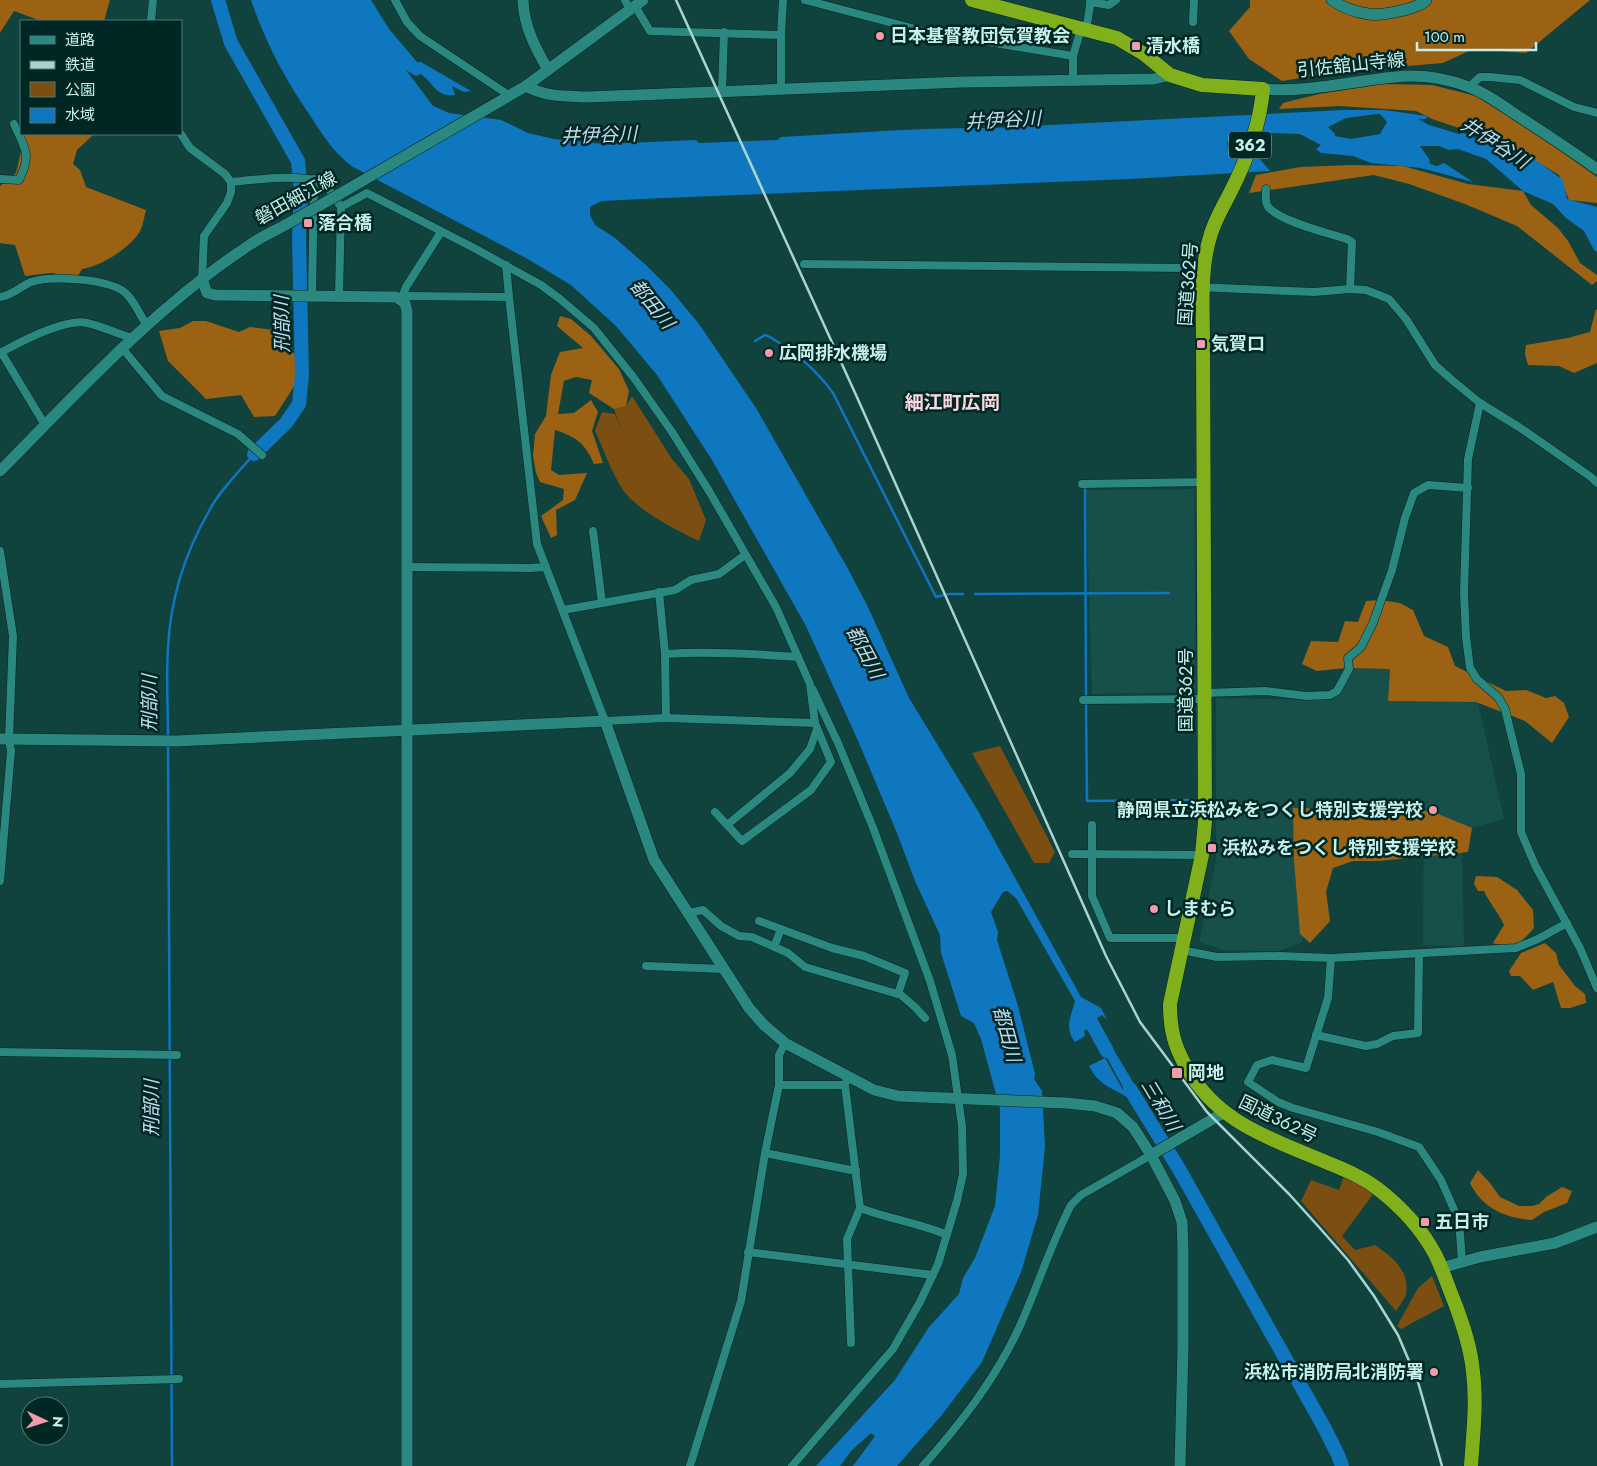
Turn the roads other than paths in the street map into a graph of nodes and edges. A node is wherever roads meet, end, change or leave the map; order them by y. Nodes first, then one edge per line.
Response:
1 (153, 0) edge
2 (395, 0) edge
3 (523, 0) edge
4 (783, 0) edge
5 (805, 0) edge
6 (972, 0) edge
7 (1116, 0) edge
8 (1194, 0) edge
9 (1332, 0) edge
10 (1426, 0) edge
11 (1091, 1) edge
12 (633, 4) edge
13 (151, 20) edge
14 (1193, 22) dead end
15 (1084, 30) junction
16 (724, 32) junction
17 (781, 35) junction
18 (1073, 56) junction
19 (548, 70) junction
20 (1170, 75) junction
21 (1073, 80) junction
22 (526, 86) junction
23 (1469, 87) junction
24 (781, 89) junction
25 (722, 91) junction
26 (1262, 95) junction
27 (507, 98) junction
28 (1597, 113) edge
29 (14, 124) dead end
30 (182, 135) edge
31 (1597, 169) edge
32 (0, 179) edge
33 (312, 179) junction
34 (231, 182) junction
35 (1266, 189) dead end
36 (341, 207) junction
37 (441, 232) junction
38 (804, 264) dead end
39 (506, 265) junction
40 (202, 279) junction
41 (1204, 286) junction
42 (1350, 289) junction
43 (312, 295) junction
44 (339, 296) junction
45 (0, 297) edge
46 (509, 298) junction
47 (401, 300) junction
48 (147, 326) junction
49 (132, 338) junction
50 (122, 348) junction
51 (1, 352) edge
52 (1480, 403) junction
53 (45, 425) junction
54 (262, 456) dead end
55 (0, 471) edge
56 (1204, 482) junction
57 (1597, 483) edge
58 (1082, 484) dead end
59 (1468, 488) junction
60 (593, 531) dead end
61 (0, 551) edge
62 (745, 555) junction
63 (406, 567) junction
64 (546, 567) junction
65 (659, 592) junction
66 (602, 603) junction
67 (563, 610) junction
68 (665, 654) junction
69 (798, 657) junction
70 (810, 684) junction
71 (1205, 696) junction
72 (1083, 700) dead end
73 (666, 718) junction
74 (605, 722) junction
75 (816, 726) junction
76 (406, 729) junction
77 (4, 739) edge
78 (715, 812) dead end
79 (726, 824) junction
80 (1092, 825) dead end
81 (1072, 854) dead end
82 (1092, 854) junction
83 (1202, 855) junction
84 (0, 881) edge
85 (689, 913) junction
86 (759, 921) dead end
87 (1567, 923) junction
88 (781, 929) junction
89 (1183, 944) junction
90 (774, 947) junction
91 (1419, 954) junction
92 (1331, 958) junction
93 (646, 966) dead end
94 (724, 969) junction
95 (1597, 988) edge
96 (898, 994) junction
97 (925, 1018) dead end
98 (1316, 1035) junction
99 (785, 1043) junction
100 (0, 1052) edge
101 (177, 1055) dead end
102 (846, 1081) junction
103 (779, 1085) junction
104 (961, 1099) junction
105 (1223, 1113) junction
106 (766, 1153) junction
107 (1154, 1154) junction
108 (856, 1171) junction
109 (860, 1208) junction
110 (1597, 1227) edge
111 (947, 1235) junction
112 (748, 1252) junction
113 (1462, 1261) junction
114 (847, 1263) junction
115 (1441, 1268) junction
116 (933, 1275) junction
117 (851, 1343) dead end
118 (180, 1379) dead end
119 (0, 1384) edge
120 (407, 1466) edge
121 (690, 1466) edge
122 (792, 1466) edge
123 (923, 1466) edge
124 (1180, 1466) edge
125 (1471, 1466) edge

1 - 13 street
2 - 27 street
3 - 19 street
4 - 17 street
5 - 18 street
6 - 15 highway
7 - 11 street
8 - 14 street
9 - 10 street
11 - 15 street
12 - 16 street
12 - 19 street, 磐田細江線
15 - 18 street
15 - 20 highway
16 - 17 street
16 - 25 street
17 - 24 street
18 - 21 street
19 - 22 street, 磐田細江線
20 - 21 street
20 - 26 highway
21 - 24 street
22 - 25 street
22 - 27 street, 磐田細江線
23 - 26 street, 引佐舘山寺線
23 - 28 street
23 - 31 street, 引佐舘山寺線
24 - 25 street
26 - 41 highway, 国道362号 / 362
27 - 40 street, 磐田細江線, bridge
29 - 32 street
30 - 34 street
33 - 34 street
33 - 36 street
33 - 43 street
34 - 40 street
35 - 42 street
36 - 37 street
36 - 44 street
37 - 39 street
37 - 47 street
38 - 41 street
39 - 46 street
39 - 62 street
40 - 43 street
40 - 48 street, 磐田細江線
41 - 42 street
41 - 56 highway, 国道362号 / 362
42 - 52 street
43 - 44 street
44 - 47 street
45 - 48 street
46 - 47 street
46 - 64 street
47 - 63 street
48 - 49 street, 磐田細江線
49 - 50 street, 磐田細江線
49 - 51 street
50 - 53 street, 磐田細江線
50 - 54 street
51 - 53 street
52 - 57 street
52 - 59 street
53 - 55 street, 磐田細江線
56 - 58 street
56 - 71 highway, 国道362号 / 362
59 - 71 street
59 - 87 street
60 - 66 street
61 - 77 street
62 - 65 street
62 - 69 street
63 - 64 street
63 - 76 street
64 - 67 street
65 - 66 street
65 - 68 street
66 - 67 street
67 - 74 street
68 - 69 street
68 - 73 street
69 - 70 street
70 - 75 street
70 - 104 street
71 - 72 street
71 - 83 highway, 国道362号 / 362
73 - 74 street
73 - 75 street
74 - 76 street
74 - 85 street
75 - 79 street
75 - 79 street
76 - 77 street
76 - 120 street
77 - 84 street
78 - 79 street
80 - 82 street
81 - 82 street
82 - 83 street
82 - 89 street
83 - 89 highway, 国道362号 / 362
85 - 90 street
85 - 94 street
86 - 88 street
87 - 91 street
87 - 95 street
88 - 90 street
88 - 96 street
89 - 92 street
89 - 105 highway, 国道362号 / 362
90 - 96 street
91 - 92 street
91 - 98 street
92 - 98 street
93 - 94 street
94 - 99 street
96 - 97 street
98 - 113 street
99 - 102 street
99 - 103 street
100 - 101 street
102 - 103 street
102 - 104 street
102 - 108 street
103 - 106 street
104 - 107 street
104 - 111 street
105 - 107 street
105 - 115 highway, 国道362号 / 362
106 - 108 street
106 - 112 street
107 - 123 street
107 - 124 street
108 - 109 street
109 - 111 street
109 - 114 street
110 - 113 street
111 - 116 street
112 - 114 street
112 - 121 street
113 - 115 street
114 - 116 street
114 - 117 street
115 - 125 highway, 国道362号 / 362
116 - 122 street
118 - 119 street

